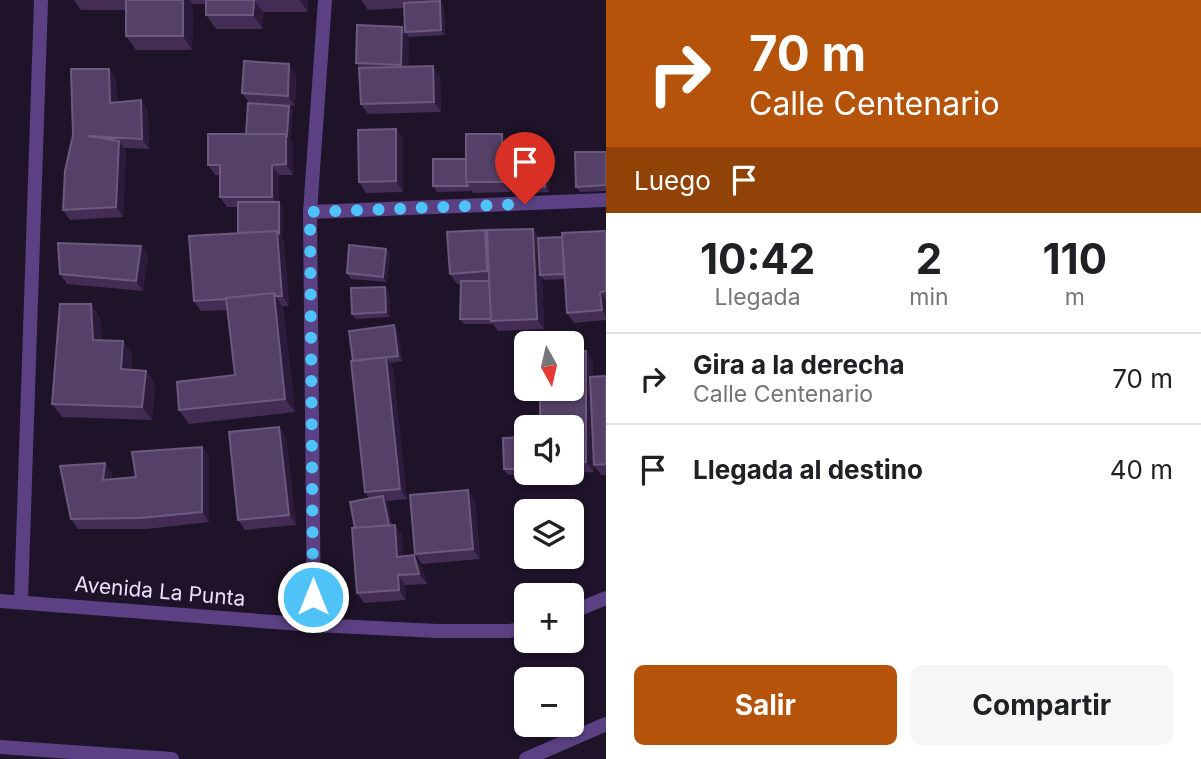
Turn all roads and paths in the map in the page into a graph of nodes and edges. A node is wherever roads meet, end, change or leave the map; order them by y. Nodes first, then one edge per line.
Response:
1 (41, 0) edge
2 (325, 0) edge
3 (606, 200) edge
4 (310, 212) junction
5 (606, 598) edge
6 (0, 601) edge
7 (21, 601) junction
8 (584, 607) edge
9 (314, 625) junction
10 (514, 630) edge
11 (606, 724) edge
12 (0, 747) edge
13 (172, 759) edge
14 (526, 759) edge

1 - 7 street
2 - 4 street
3 - 4 street
4 - 9 street
5 - 8 street
6 - 7 street, Avenida La Punta
7 - 9 street, Avenida La Punta
9 - 10 street, Avenida La Punta
11 - 14 street
12 - 13 street

